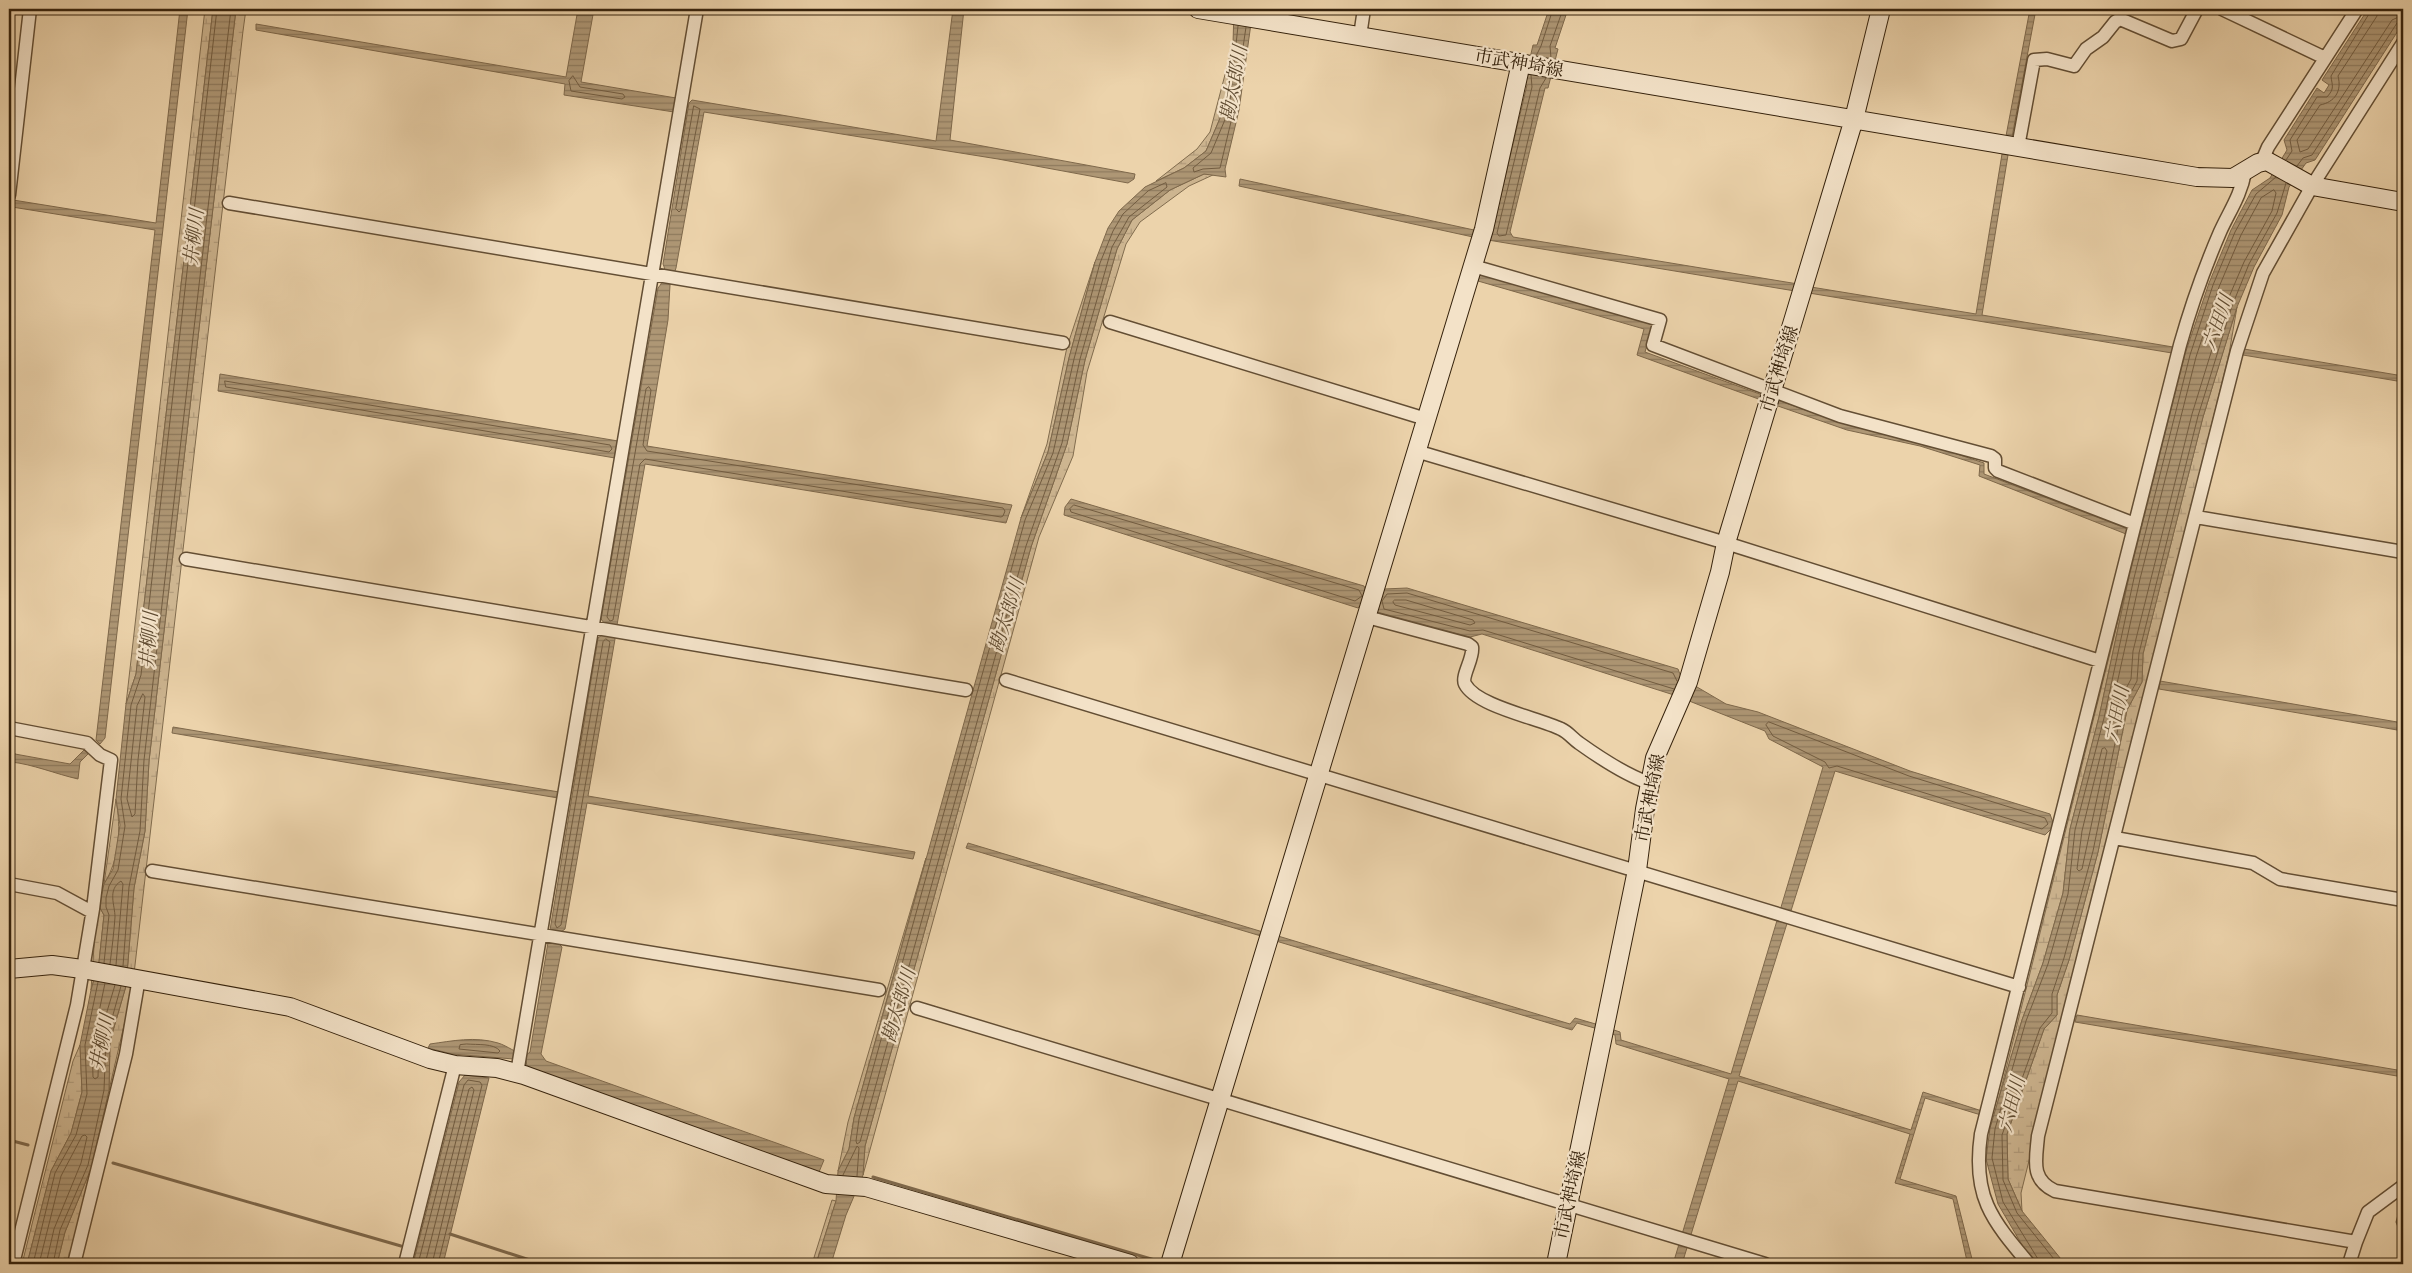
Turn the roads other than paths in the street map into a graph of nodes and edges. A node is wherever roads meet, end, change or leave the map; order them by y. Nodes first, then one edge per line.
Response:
1 (30, 9) edge
2 (697, 9) edge
3 (1198, 9) edge
4 (1364, 9) edge
5 (1882, 9) edge
6 (2197, 9) edge
7 (2222, 9) edge
8 (2357, 9) edge
9 (1360, 36) junction
10 (2403, 43) edge
11 (2325, 58) junction
12 (1523, 64) junction
13 (1854, 119) junction
14 (2018, 147) junction
15 (2268, 162) junction
16 (2245, 172) junction
17 (2305, 183) junction
18 (9, 195) edge
19 (2403, 202) edge
20 (228, 203) dead end
21 (1473, 266) junction
22 (656, 275) junction
23 (1110, 322) dead end
24 (1063, 343) dead end
25 (1773, 390) junction
26 (1426, 419) junction
27 (1416, 451) junction
28 (2196, 517) junction
29 (2135, 524) junction
30 (1726, 543) junction
31 (2403, 552) edge
32 (186, 559) dead end
33 (1371, 605) junction
34 (596, 628) junction
35 (2100, 661) junction
36 (1006, 680) dead end
37 (966, 690) dead end
38 (9, 728) edge
39 (1318, 774) junction
40 (1650, 783) junction
41 (2115, 838) junction
42 (1637, 870) junction
43 (152, 871) dead end
44 (9, 884) edge
45 (2403, 900) edge
46 (92, 912) junction
47 (543, 934) junction
48 (9, 969) edge
49 (82, 969) junction
50 (139, 978) junction
51 (2019, 987) junction
52 (879, 990) dead end
53 (916, 1008) dead end
54 (519, 1062) junction
55 (455, 1065) junction
56 (1219, 1099) junction
57 (2403, 1186) edge
58 (1569, 1204) junction
59 (2356, 1242) junction
60 (13, 1264) edge
61 (74, 1264) edge
62 (405, 1264) edge
63 (1130, 1264) edge
64 (1170, 1264) edge
65 (1556, 1264) edge
66 (1765, 1264) edge
67 (2029, 1264) edge
68 (2349, 1264) edge

1 - 18 street
2 - 22 street
3 - 9 street, 市武神埼線
4 - 9 street
5 - 13 street
6 - 14 street
7 - 11 street
8 - 11 street
9 - 12 street, 市武神埼線
10 - 17 street
11 - 15 street
12 - 13 street, 市武神埼線
12 - 21 street
13 - 14 street
13 - 25 street, 市武神埼線
14 - 16 street
15 - 16 street
15 - 17 street
16 - 29 street
17 - 19 street
17 - 28 street
20 - 22 street
21 - 25 street
21 - 26 street
22 - 24 street
22 - 34 street
23 - 26 street
25 - 29 street
25 - 30 street, 市武神埼線
26 - 27 street
27 - 30 street
27 - 33 street
28 - 31 street
28 - 41 street
29 - 35 street
30 - 35 street
30 - 40 street, 市武神埼線
32 - 34 street
33 - 39 street
33 - 40 street
34 - 37 street
34 - 47 street
35 - 51 street
36 - 39 street
38 - 46 street
39 - 42 street
39 - 56 street
40 - 42 street, 市武神埼線
41 - 45 street
41 - 59 street
42 - 51 street
42 - 58 street, 市武神埼線
43 - 47 street
44 - 46 street
46 - 49 street
47 - 52 street
47 - 54 street
48 - 49 street
49 - 50 street
49 - 60 street
50 - 55 street
50 - 61 street
51 - 67 street
53 - 56 street
54 - 55 street
54 - 63 street
55 - 62 street
56 - 58 street
56 - 64 street
57 - 59 street
58 - 65 street, 市武神埼線
58 - 66 street
59 - 68 street

